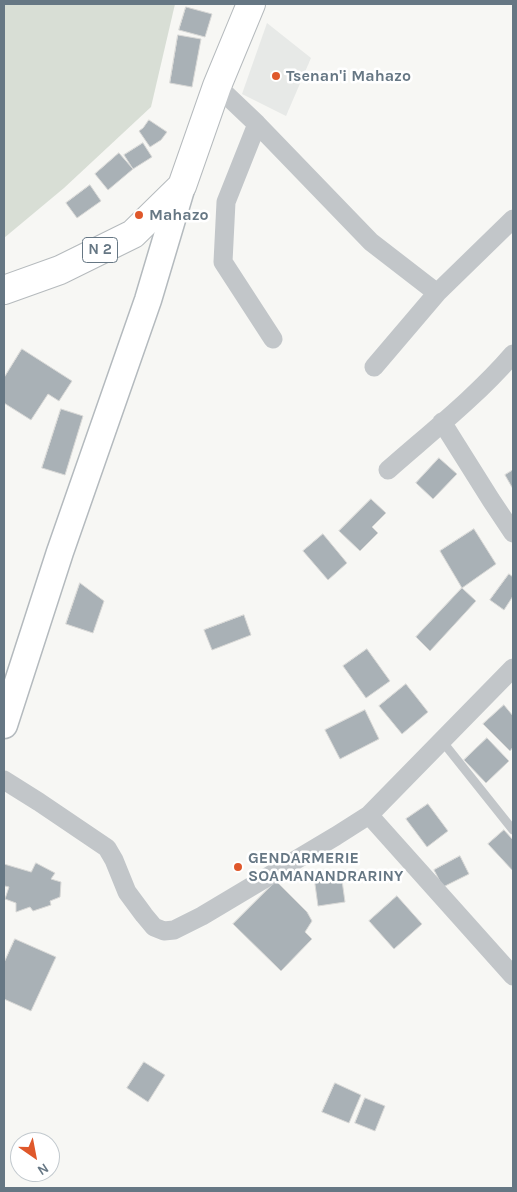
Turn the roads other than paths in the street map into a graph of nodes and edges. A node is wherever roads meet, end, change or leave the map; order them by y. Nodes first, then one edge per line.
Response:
1 (251, 4) edge
2 (217, 86) junction
3 (257, 124) junction
4 (182, 186) junction
5 (513, 219) edge
6 (4, 290) edge
7 (437, 293) junction
8 (273, 339) dead end
9 (513, 354) edge
10 (374, 367) dead end
11 (442, 422) junction
12 (388, 470) dead end
13 (513, 533) edge
14 (513, 668) edge
15 (4, 726) edge
16 (442, 741) junction
17 (4, 780) edge
18 (369, 815) junction
19 (513, 830) edge
20 (513, 976) edge

1 - 2 main road, N 2
2 - 3 street
2 - 4 main road, N 2
3 - 7 street
3 - 8 street
4 - 6 main road, N 2
4 - 15 street
5 - 7 street
7 - 10 street
9 - 11 street
11 - 12 street
11 - 13 street
14 - 16 street
16 - 18 street
16 - 19 lane
17 - 18 street
18 - 20 street

